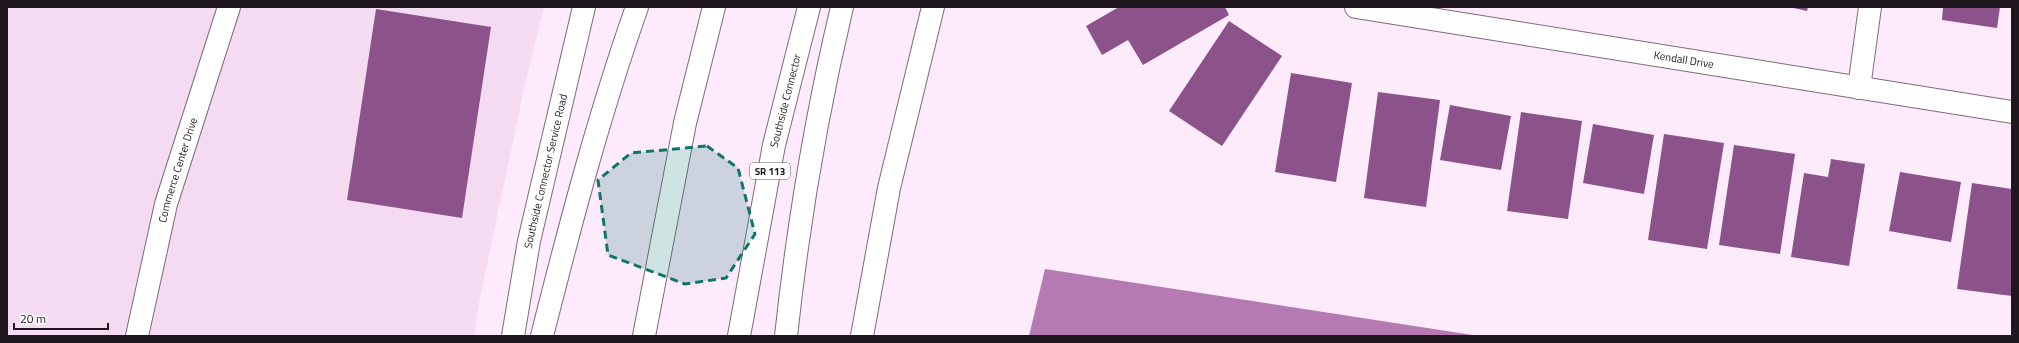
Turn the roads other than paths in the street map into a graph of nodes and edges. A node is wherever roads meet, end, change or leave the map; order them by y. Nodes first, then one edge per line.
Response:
1 (229, 7) edge
2 (584, 7) edge
3 (637, 7) edge
4 (714, 7) edge
5 (809, 7) edge
6 (842, 7) edge
7 (933, 7) edge
8 (1356, 7) edge
9 (1870, 7) edge
10 (1859, 88) junction
11 (2012, 112) edge
12 (137, 336) edge
13 (513, 336) edge
14 (542, 336) edge
15 (644, 336) edge
16 (739, 336) edge
17 (786, 336) edge
18 (862, 336) edge

1 - 12 main road, Commerce Center Drive
2 - 13 main road, Southside Connector Service Road
3 - 14 main road
4 - 15 main road
5 - 16 main road, Southside Connector / SR 113
6 - 17 main road
7 - 18 main road
8 - 10 main road, Kendall Drive
9 - 10 main road
10 - 11 main road, Kendall Drive

